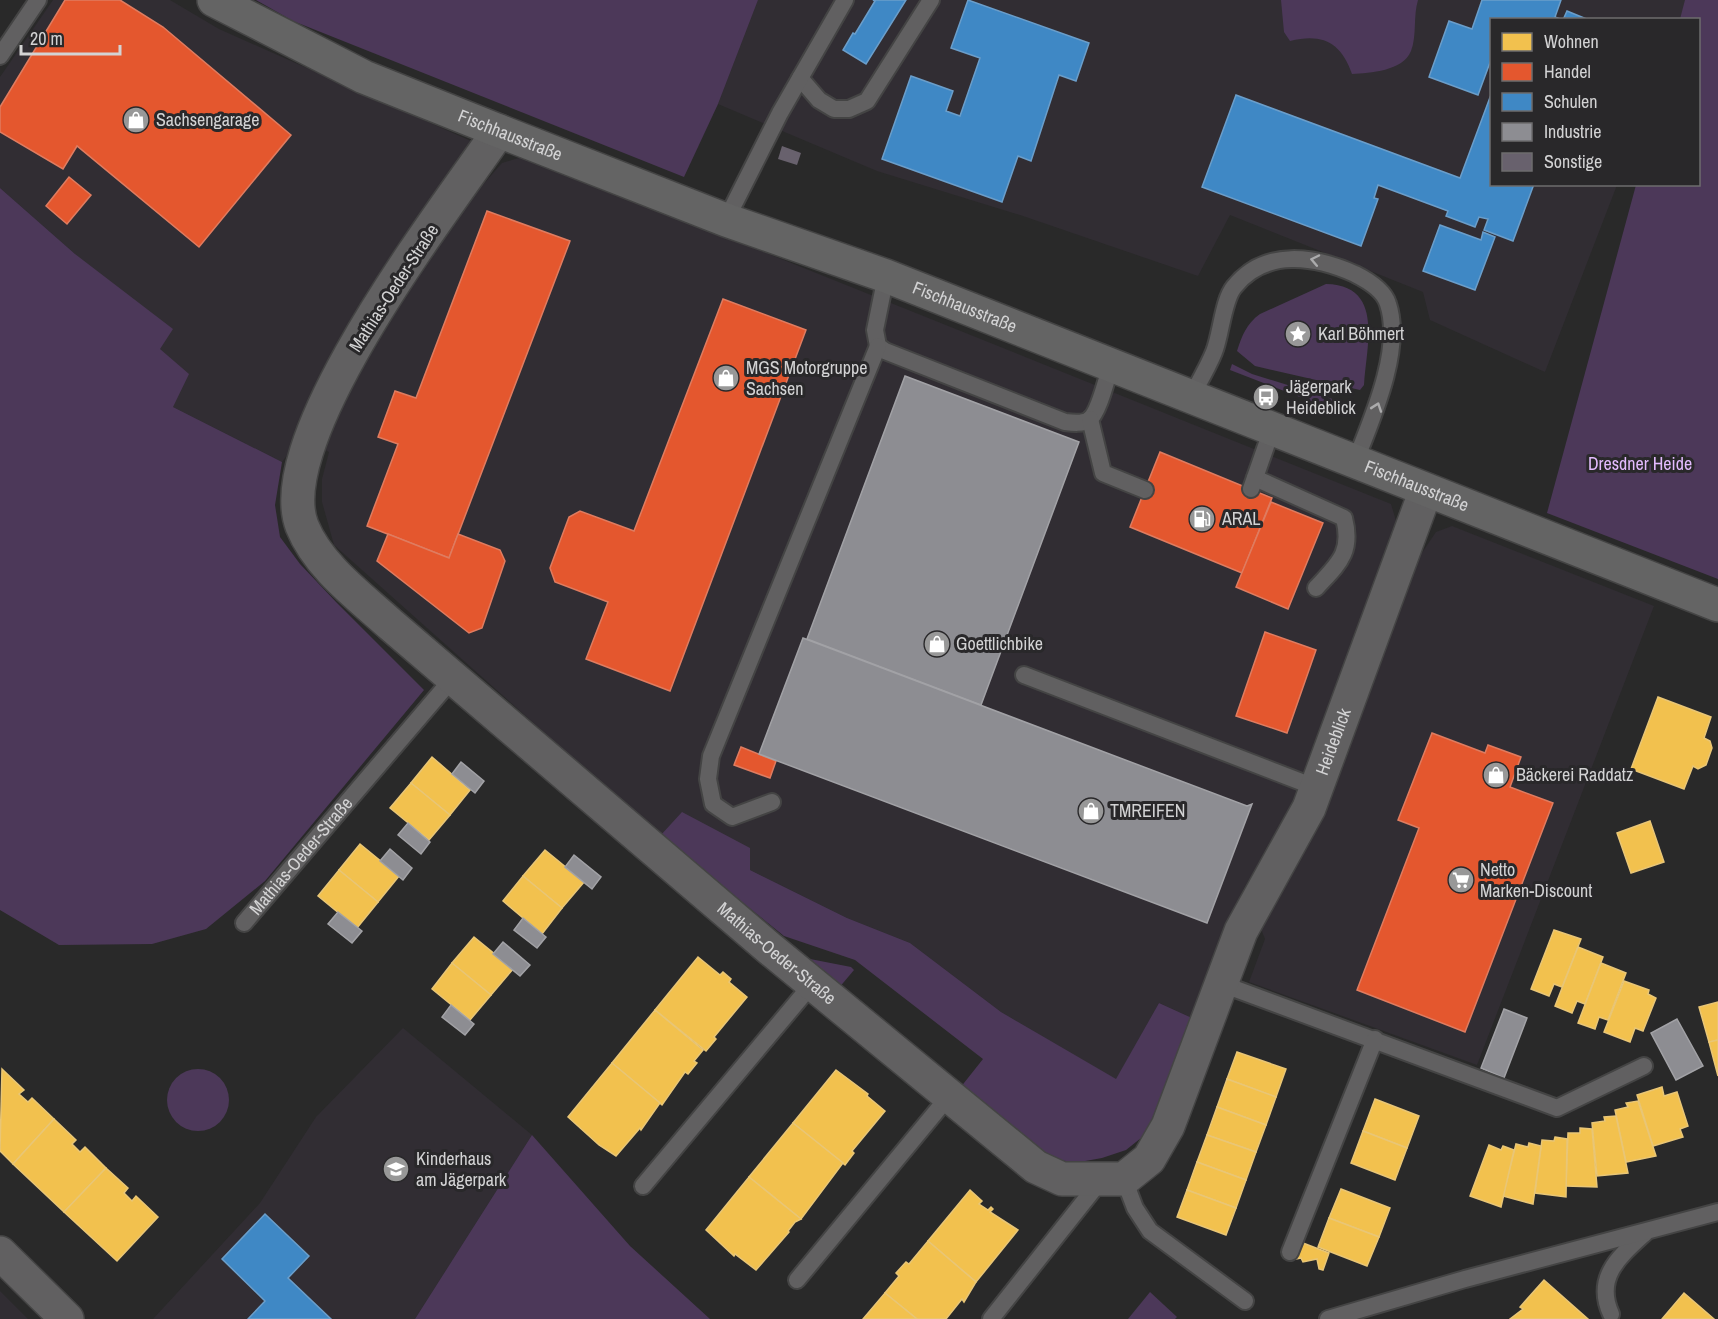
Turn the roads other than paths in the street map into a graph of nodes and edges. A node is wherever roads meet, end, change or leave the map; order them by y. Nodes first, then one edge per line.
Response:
1 (38, 0) edge
2 (214, 0) edge
3 (845, 0) edge
4 (931, 0) edge
5 (0, 56) edge
6 (800, 78) junction
7 (499, 131) junction
8 (726, 219) junction
9 (886, 276) junction
10 (878, 346) junction
11 (1111, 365) junction
12 (1191, 397) junction
13 (1090, 419) junction
14 (1272, 429) junction
15 (1355, 462) junction
16 (1145, 490) dead end
17 (1426, 490) junction
18 (1316, 588) dead end
19 (1718, 605) edge
20 (1024, 675) dead end
21 (453, 678) junction
22 (1317, 788) junction
23 (772, 802) dead end
24 (244, 923) dead end
25 (813, 983) junction
26 (1222, 984) junction
27 (1376, 1039) junction
28 (1644, 1066) dead end
29 (949, 1096) junction
30 (1112, 1179) junction
31 (644, 1186) dead end
32 (1718, 1212) edge
33 (1648, 1231) junction
34 (1290, 1252) dead end
35 (0, 1253) edge
36 (797, 1280) dead end
37 (1245, 1301) dead end
38 (1611, 1314) dead end
39 (67, 1319) edge
40 (991, 1319) edge
41 (1328, 1319) edge

1 - 5 lane
2 - 7 main road, Fischhausstraße
3 - 6 lane
4 - 6 lane
6 - 8 lane
7 - 8 main road, Fischhausstraße
7 - 21 street, Mathias-Oeder-Straße
8 - 9 main road, Fischhausstraße
9 - 10 lane
9 - 11 main road, Fischhausstraße
10 - 13 lane
10 - 23 lane
11 - 12 main road, Fischhausstraße
11 - 13 lane
12 - 14 main road, Fischhausstraße
15 -> 12 lane
13 - 16 lane
14 - 15 main road, Fischhausstraße
14 - 18 lane
15 - 17 main road, Fischhausstraße
17 - 19 main road, Fischhausstraße
17 - 22 street, Heideblick
20 - 22 lane
21 - 24 lane, Mathias-Oeder-Straße
21 - 25 street, Mathias-Oeder-Straße
22 - 26 street, Heideblick
25 - 29 street, Mathias-Oeder-Straße
25 - 31 lane
26 - 27 lane
26 - 30 street, Heideblick
27 - 28 lane
27 - 34 lane
29 - 30 street, Mathias-Oeder-Straße
29 - 36 lane
30 - 37 lane
30 - 40 lane
32 - 33 lane
33 - 38 lane
33 - 41 lane
35 - 39 street

